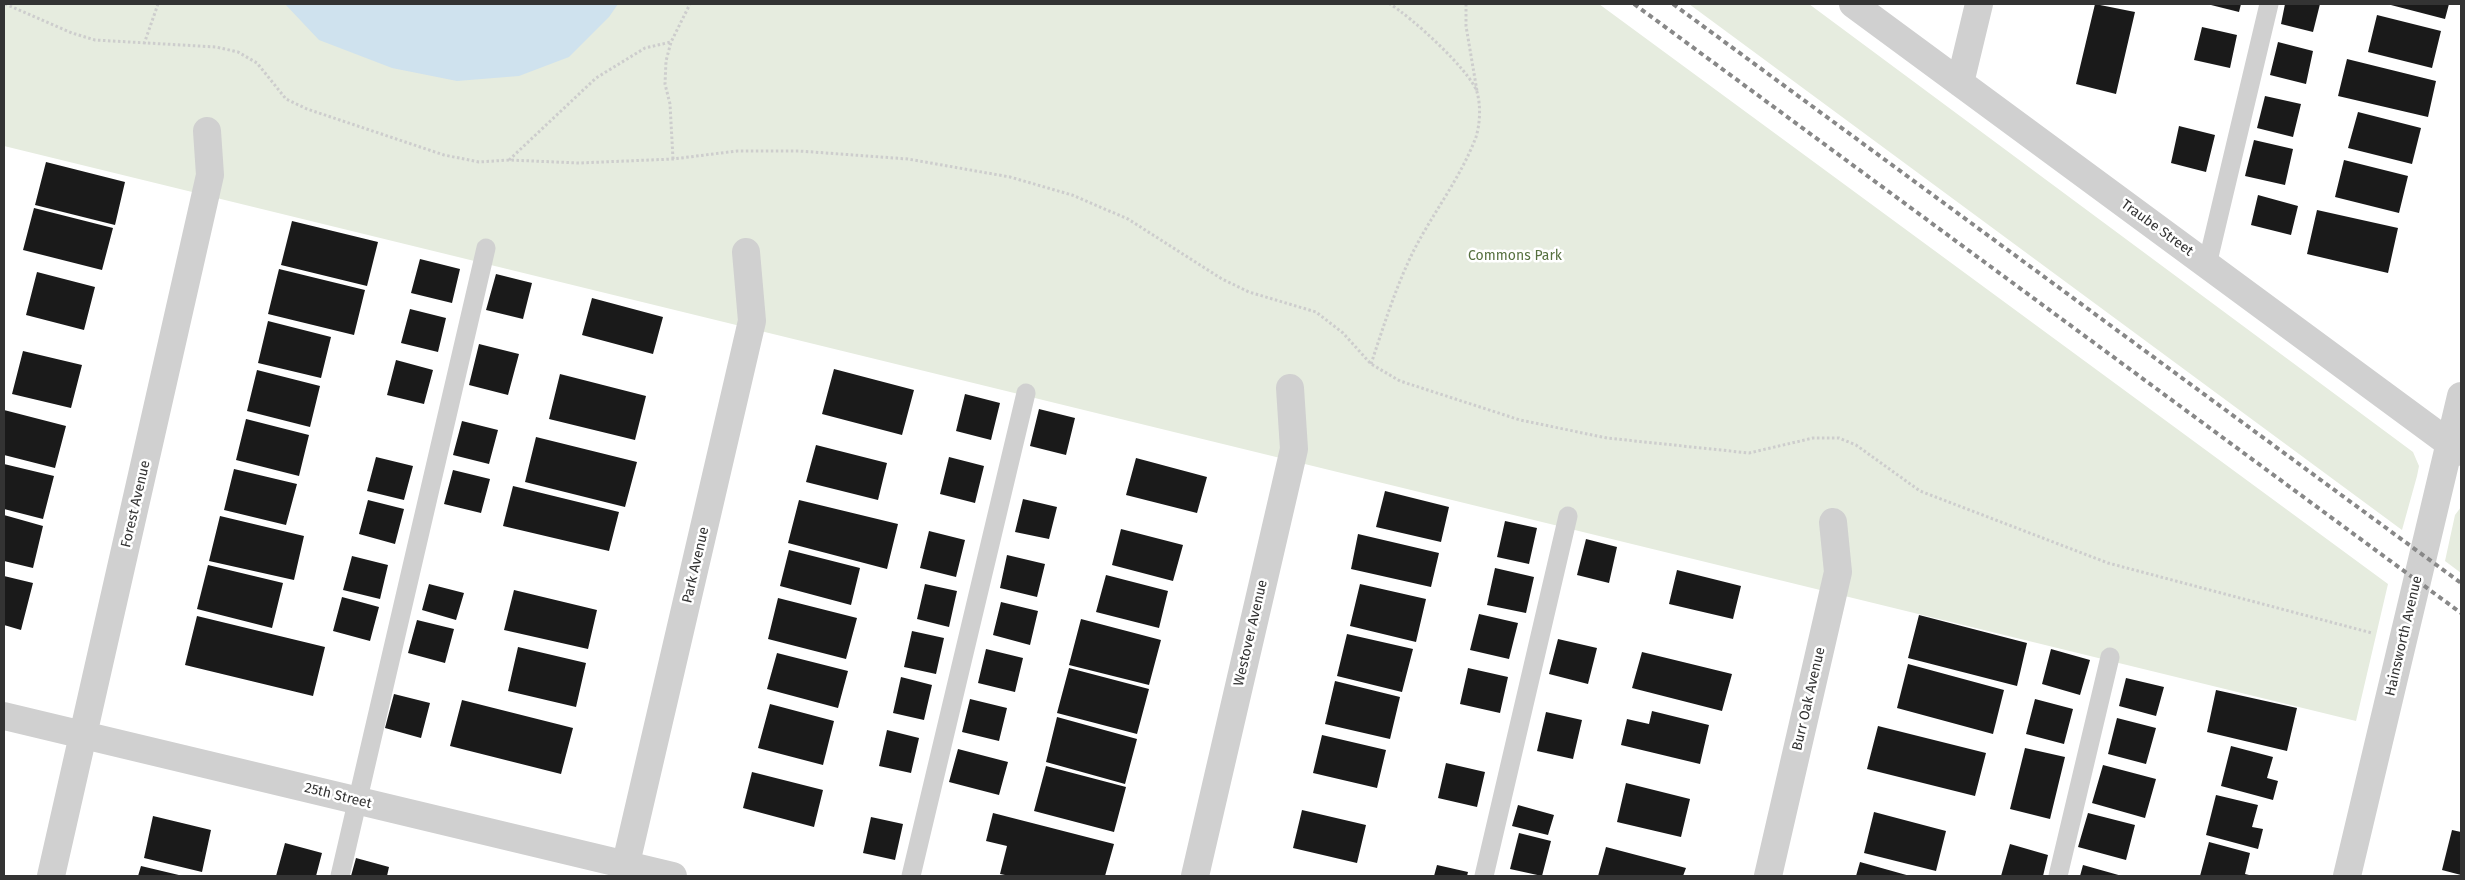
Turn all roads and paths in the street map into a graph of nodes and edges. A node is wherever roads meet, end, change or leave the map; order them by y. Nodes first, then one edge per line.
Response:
1 (5, 4) edge
2 (158, 4) edge
3 (690, 4) edge
4 (1390, 4) edge
5 (1466, 4) edge
6 (1853, 4) edge
7 (1979, 4) edge
8 (2269, 4) edge
9 (671, 42) junction
10 (144, 44) junction
11 (1960, 83) junction
12 (1477, 92) junction
13 (207, 131) dead end
14 (673, 159) junction
15 (509, 160) junction
16 (486, 248) dead end
17 (746, 252) dead end
18 (2207, 265) junction
19 (1370, 364) junction
20 (1290, 388) dead end
21 (1026, 393) dead end
22 (2461, 396) edge
23 (2456, 448) edge
24 (1568, 516) dead end
25 (1833, 522) dead end
26 (2403, 641) junction
27 (2110, 657) dead end
28 (4, 716) edge
29 (84, 735) junction
30 (357, 801) junction
31 (624, 870) edge
32 (51, 876) edge
33 (340, 876) edge
34 (673, 876) edge
35 (911, 876) edge
36 (1194, 876) edge
37 (1484, 876) edge
38 (1768, 876) edge
39 (2058, 876) edge
40 (2347, 876) edge

1 - 10 path
2 - 10 path
3 - 9 path
4 - 12 path
5 - 12 path
6 - 11 street, Traube Street
7 - 11 street
8 - 18 lane
9 - 14 path
9 - 15 path
10 - 15 path
11 - 18 street, Traube Street
12 - 19 path
13 - 29 street, Forest Avenue
14 - 15 path
14 - 19 path
16 - 30 lane
17 - 31 street, Park Avenue
18 - 23 street, Traube Street
19 - 26 path
20 - 36 street, Westover Avenue
21 - 35 lane
22 - 23 street, Hainsworth Avenue
23 - 26 street, Hainsworth Avenue
24 - 37 lane
25 - 38 street, Burr Oak Avenue
26 - 40 street, Hainsworth Avenue
27 - 39 lane
28 - 29 street, 25th Street
29 - 30 street, 25th Street
29 - 32 street, Forest Avenue
30 - 31 street, 25th Street
30 - 33 lane
31 - 34 street, 25th Street

